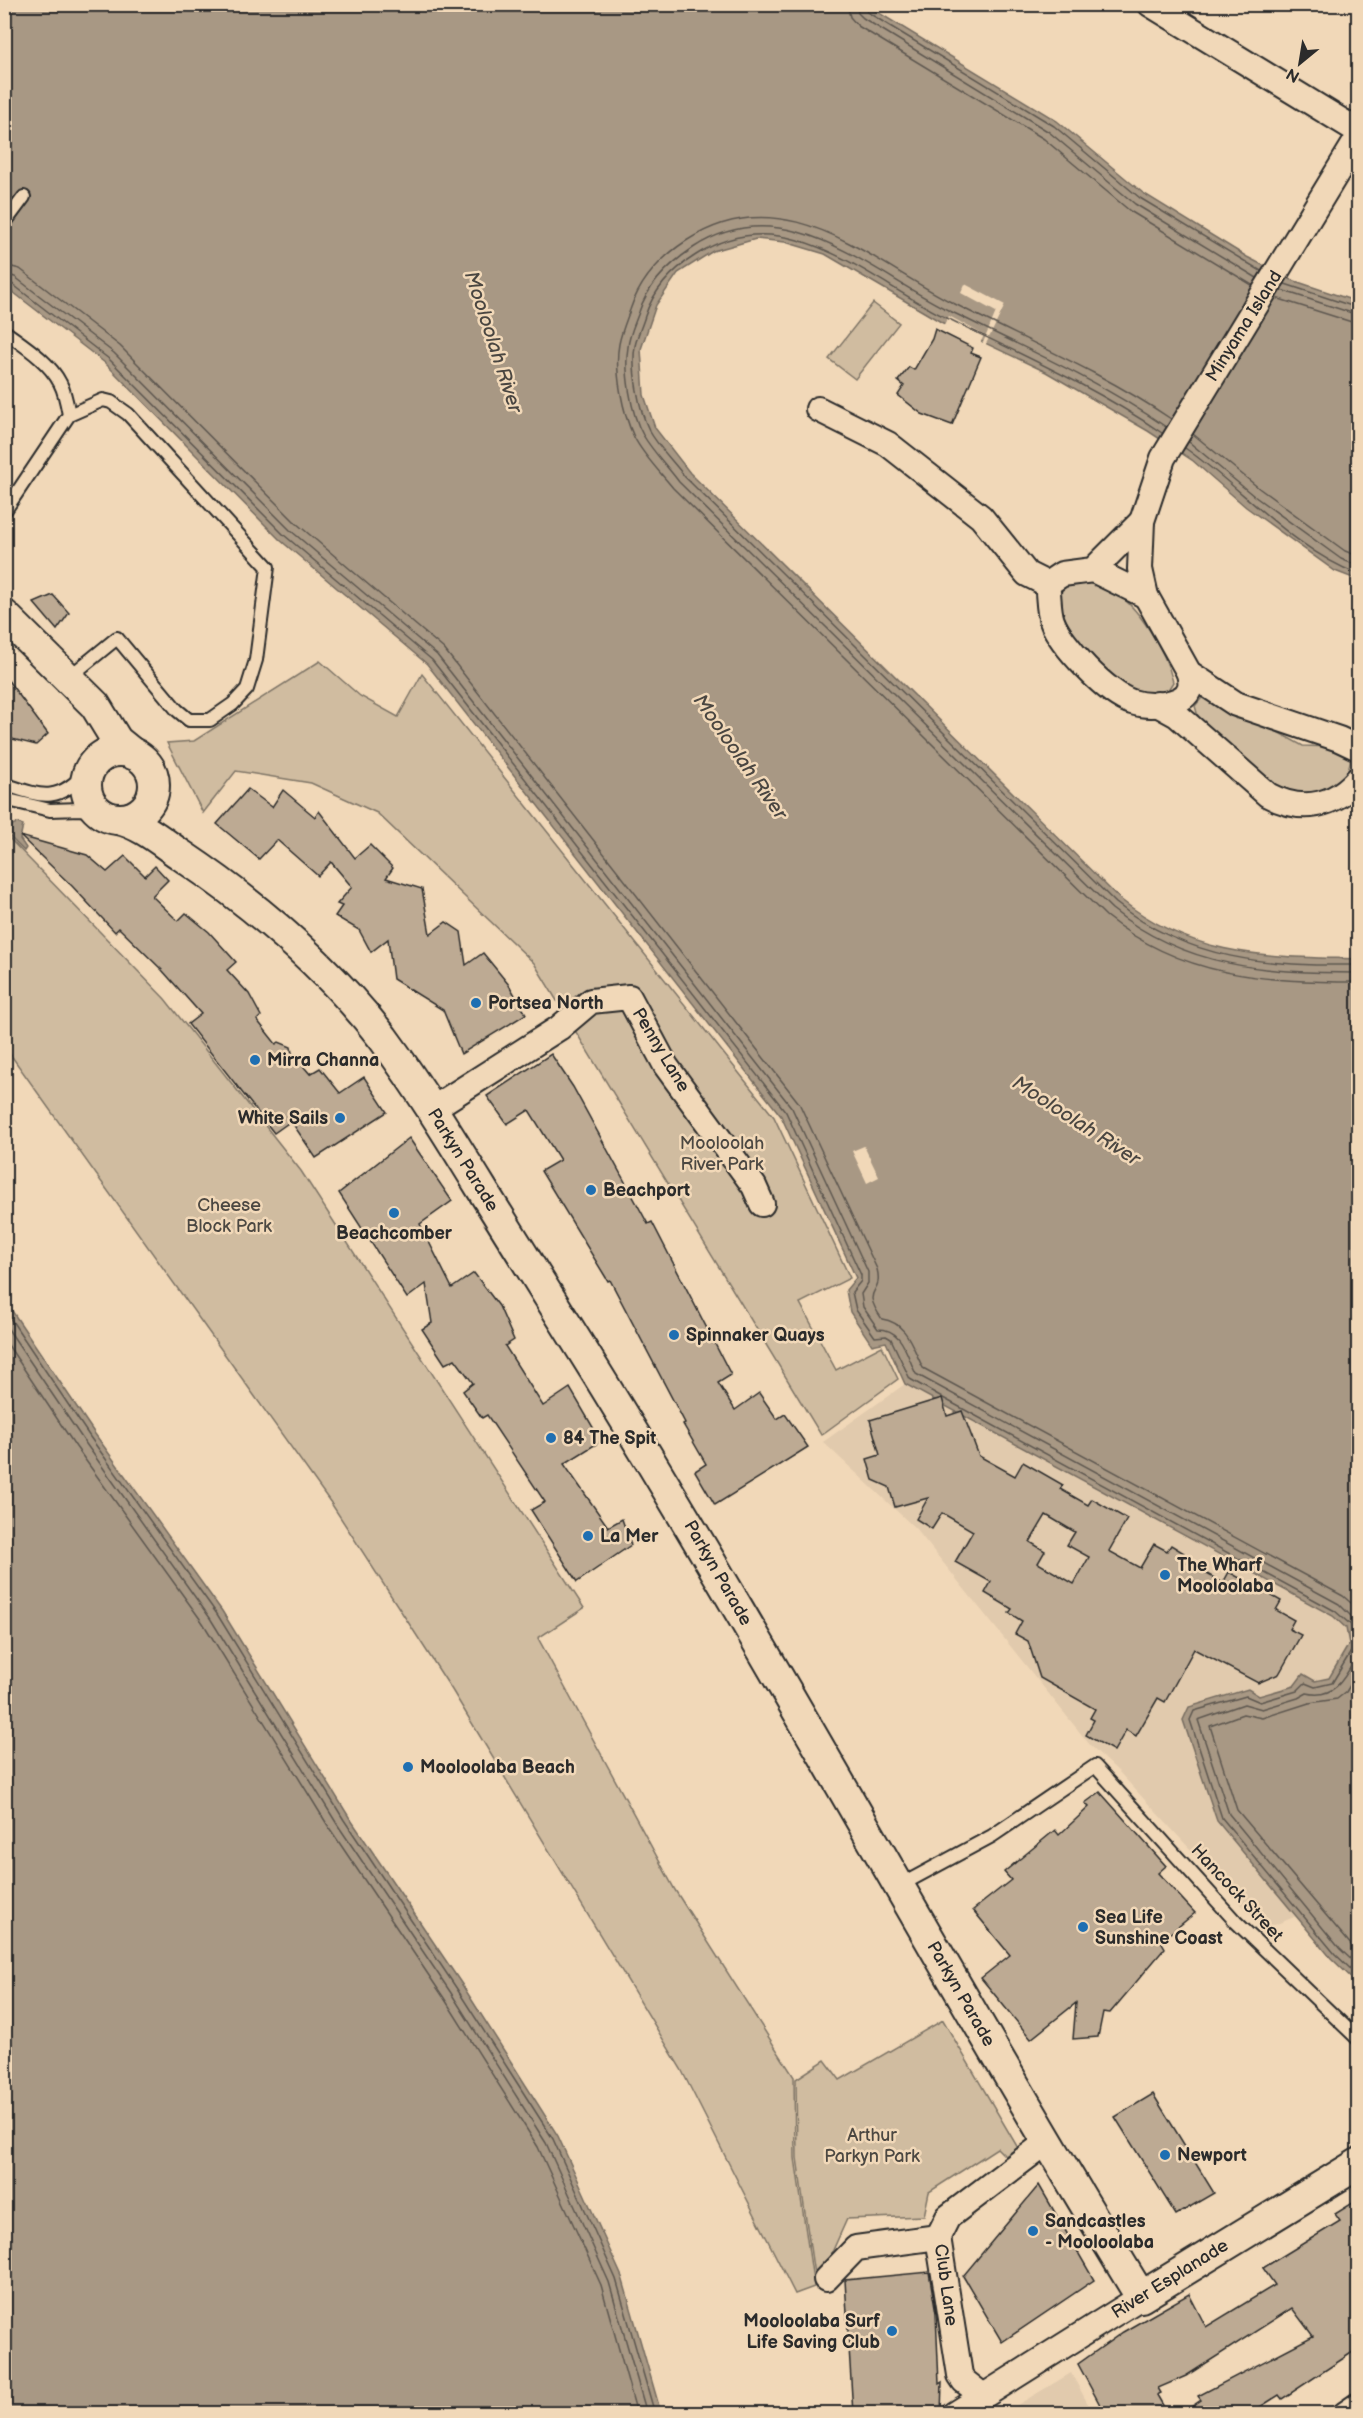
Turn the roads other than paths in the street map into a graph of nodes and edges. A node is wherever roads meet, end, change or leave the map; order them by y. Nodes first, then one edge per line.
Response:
1 (1150, 4) edge
2 (1359, 131) edge
3 (1359, 138) edge
4 (24, 197) dead end
5 (4, 224) edge
6 (4, 331) edge
7 (818, 409) dead end
8 (69, 415) junction
9 (4, 512) edge
10 (1142, 521) junction
11 (1093, 570) junction
12 (1047, 584) junction
13 (1146, 596) junction
14 (4, 615) edge
15 (1189, 674) junction
16 (69, 680) junction
17 (1157, 704) junction
18 (1359, 748) edge
19 (133, 754) junction
20 (91, 766) junction
21 (1359, 779) edge
22 (4, 784) edge
23 (154, 788) junction
24 (4, 799) edge
25 (111, 817) junction
26 (237, 893) junction
27 (432, 1109) junction
28 (762, 1204) dead end
29 (899, 1886) junction
30 (1359, 2039) edge
31 (1047, 2142) junction
32 (1359, 2164) edge
33 (938, 2237) junction
34 (826, 2279) dead end
35 (1141, 2297) junction
36 (978, 2405) edge
37 (1359, 2405) edge
38 (955, 2414) edge
39 (1345, 2414) edge

1 - 2 street
3 - 10 street, Minyama Island
4 - 5 lane
6 - 8 lane
7 - 12 street
8 - 9 lane
8 - 16 lane
10 - 11 street, Minyama Island
10 - 13 street, Minyama Island
11 - 12 street
11 - 13 street
12 - 17 street
13 - 15 street, Minyama Island
14 - 16 street
15 - 17 street
15 - 18 street, Minyama Island
16 - 19 street
16 - 20 street
17 - 21 street
19 - 20 street
19 - 23 street
20 - 22 lane
20 - 25 street
23 - 25 street
23 - 26 street, Parkyn Parade
24 - 25 lane
25 - 26 street, Parkyn Parade
26 - 27 street, Parkyn Parade
27 - 28 street, Penny Lane
27 - 29 street, Parkyn Parade
29 - 30 lane, Hancock Street
29 - 31 street, Parkyn Parade
31 - 33 street, Club Lane
31 - 35 street, Parkyn Parade
32 - 35 street, River Esplanade
33 - 34 street
33 - 36 street, Club Lane
35 - 36 street, River Esplanade
36 - 38 street, River Esplanade
37 - 39 street

